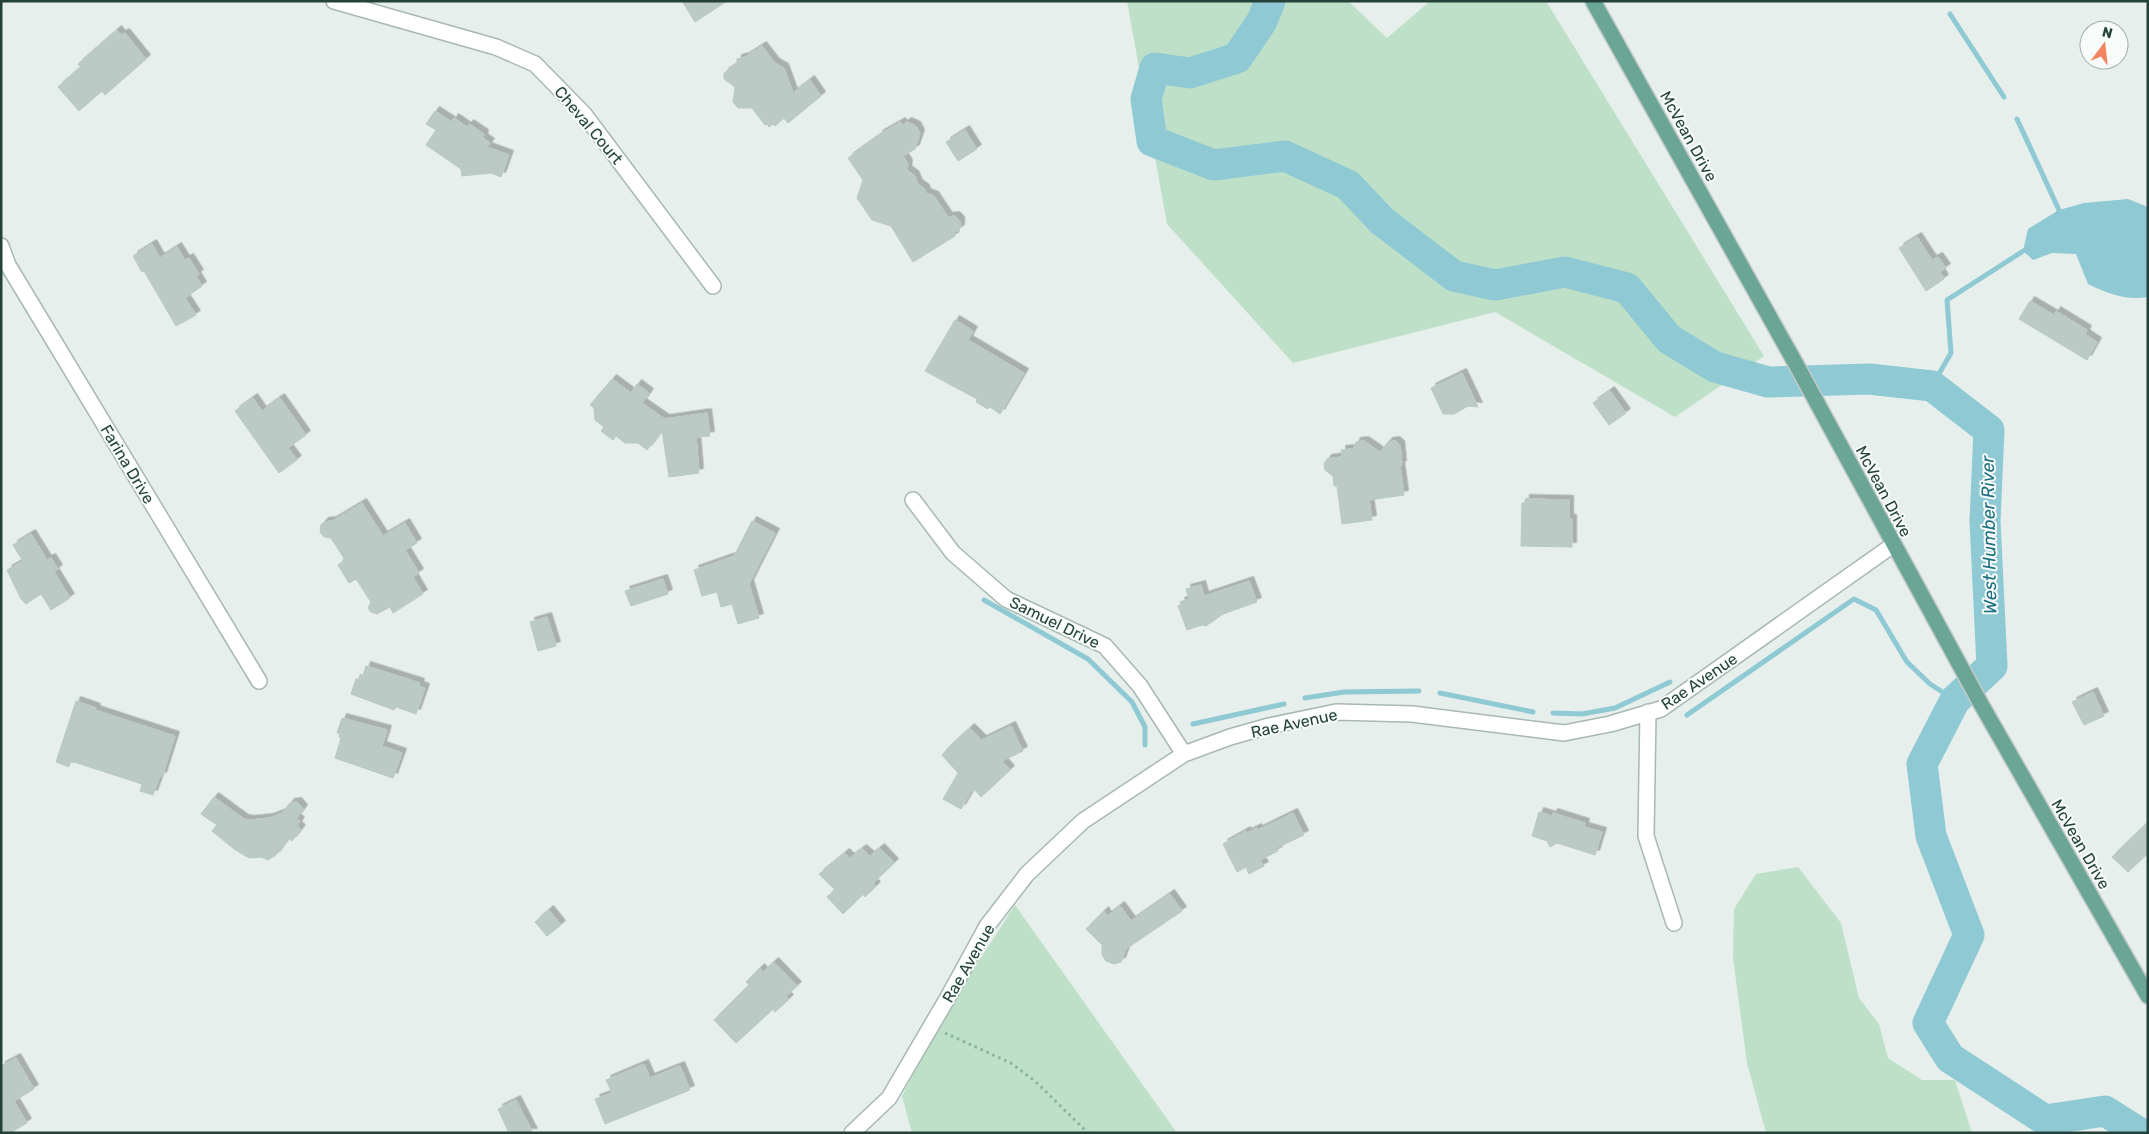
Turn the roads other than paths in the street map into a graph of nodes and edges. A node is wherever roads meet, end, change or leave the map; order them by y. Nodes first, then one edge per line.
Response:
1 (334, 1) edge
2 (1593, 1) edge
3 (1, 246) edge
4 (713, 286) dead end
5 (913, 500) dead end
6 (1893, 545) junction
7 (258, 681) dead end
8 (1648, 712) junction
9 (1184, 754) junction
10 (1674, 923) dead end
11 (2148, 996) edge
12 (852, 1133) edge

1 - 4 street, Cheval Court
2 - 6 main road, McVean Drive
3 - 7 street, Farina Drive
5 - 9 street, Samuel Drive
6 - 8 street, Rae Avenue
6 - 11 main road, McVean Drive
8 - 9 street, Rae Avenue
8 - 10 street
9 - 12 street, Rae Avenue

